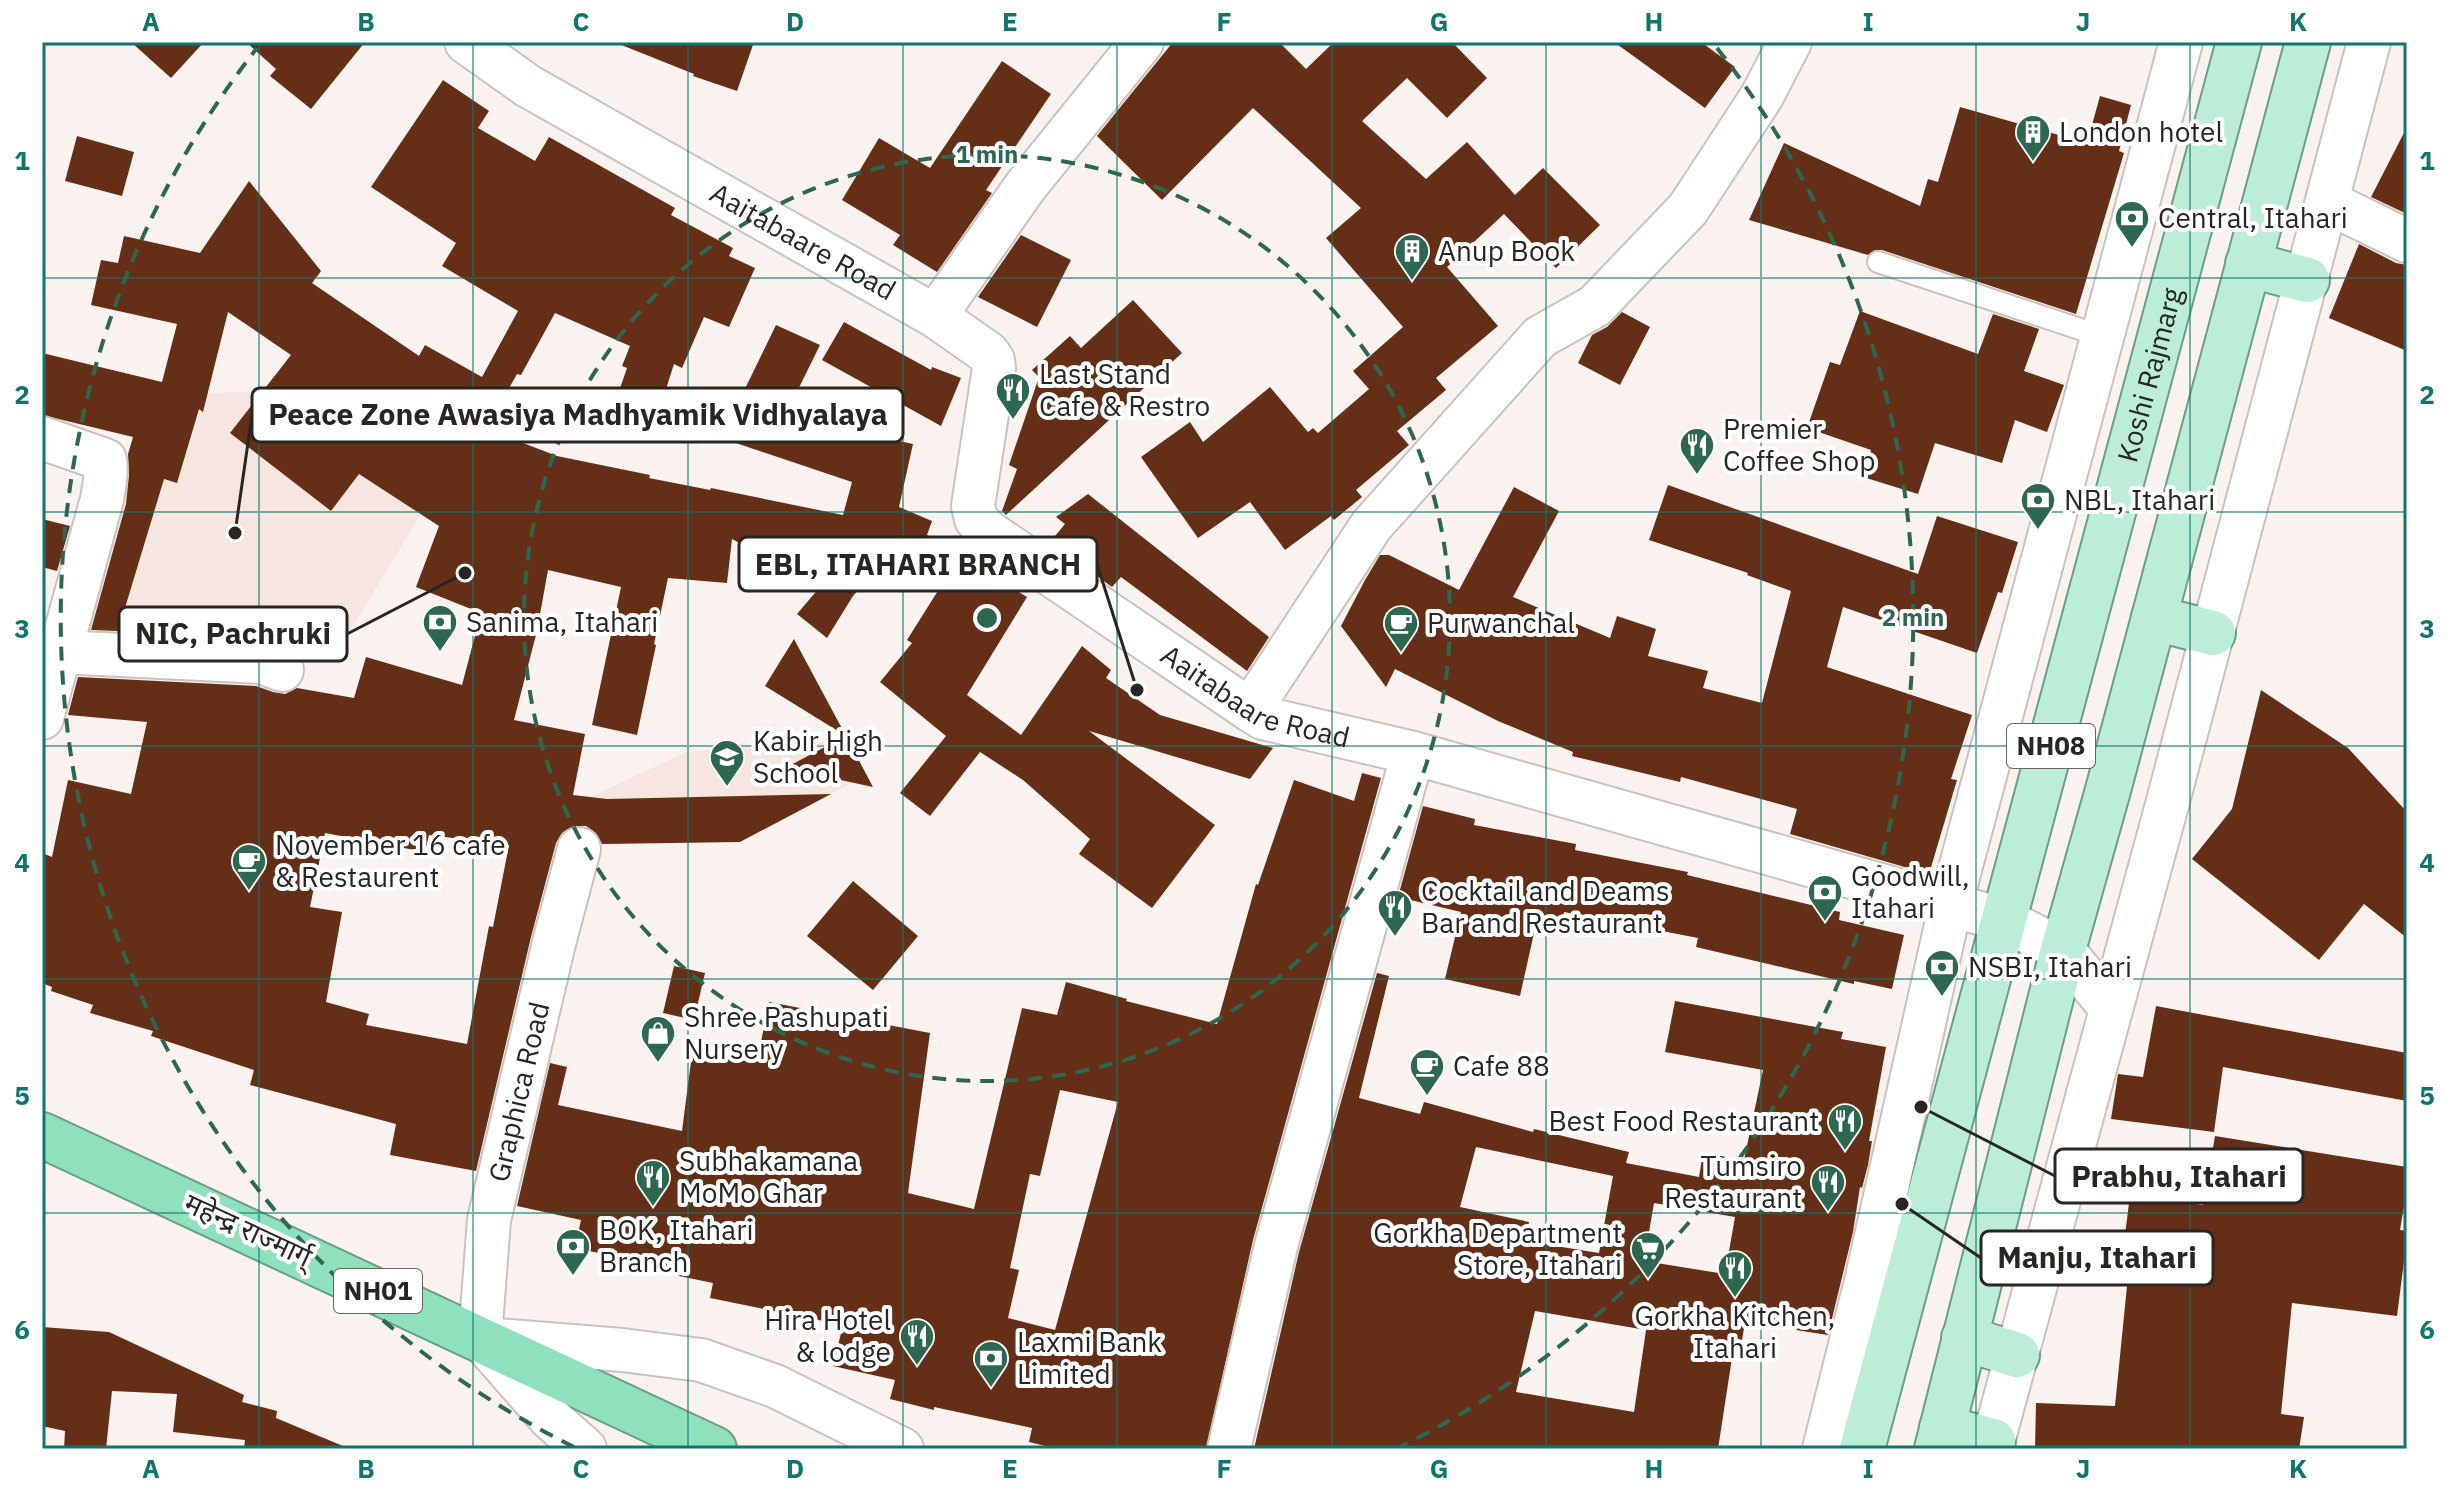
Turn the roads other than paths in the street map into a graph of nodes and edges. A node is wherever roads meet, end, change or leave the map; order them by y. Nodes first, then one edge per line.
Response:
1 (466, 42) edge
2 (1790, 42) edge
3 (2181, 42) edge
4 (2239, 42) edge
5 (2308, 42) edge
6 (2369, 42) edge
7 (1123, 49) edge
8 (2327, 202) junction
9 (2407, 241) edge
10 (1878, 262) dead end
11 (2248, 264) junction
12 (2307, 280) junction
13 (935, 316) junction
14 (2101, 336) junction
15 (42, 438) edge
16 (2154, 618) junction
17 (2213, 633) junction
18 (60, 652) junction
19 (282, 670) dead end
20 (1250, 710) junction
21 (42, 718) edge
22 (1413, 753) junction
23 (579, 849) dead end
24 (1951, 903) junction
25 (2004, 920) junction
26 (2063, 950) junction
27 (2110, 1007) junction
28 (42, 1135) edge
29 (480, 1338) junction
30 (1964, 1338) junction
31 (2017, 1355) junction
32 (846, 1436) edge
33 (1939, 1439) edge
34 (1992, 1445) edge
35 (585, 1449) edge
36 (714, 1449) edge
37 (902, 1449) edge
38 (1229, 1449) edge
39 (1824, 1449) edge
40 (1862, 1449) edge

1 - 13 street, Aaitabaare Road
2 - 20 street
3 - 14 street
4 - 25 main road, Koshi Rajmarg / NH08
5 - 11 main road, NH08
6 - 8 street
7 - 13 street
8 - 9 street
8 - 12 street
10 - 14 lane
11 - 12 main road
11 - 16 main road, NH08
12 - 17 street
13 - 20 street, Aaitabaare Road
14 - 24 street
15 - 18 street
16 - 17 main road
16 - 26 main road, NH08
17 - 27 street
18 - 19 street
18 - 21 street
20 - 22 street, Aaitabaare Road
22 - 24 street, Aaitabaare Road
22 - 38 street
23 - 29 street, Graphica Road
24 - 25 street, Aaitabaare Road
24 - 39 street
25 - 26 street, Aaitabaare Road
25 - 40 main road, Koshi Rajmarg / NH08
26 - 27 street
26 - 30 main road, NH08
27 - 31 street
28 - 29 highway, महेन्द्र राज्मार्ग् / NH01
29 - 32 street
29 - 35 street
29 - 36 highway, महेन्द्र राज्मार्ग् / NH01
30 - 31 main road
30 - 33 main road, NH08
31 - 34 street
32 - 37 street
33 - 34 main road

